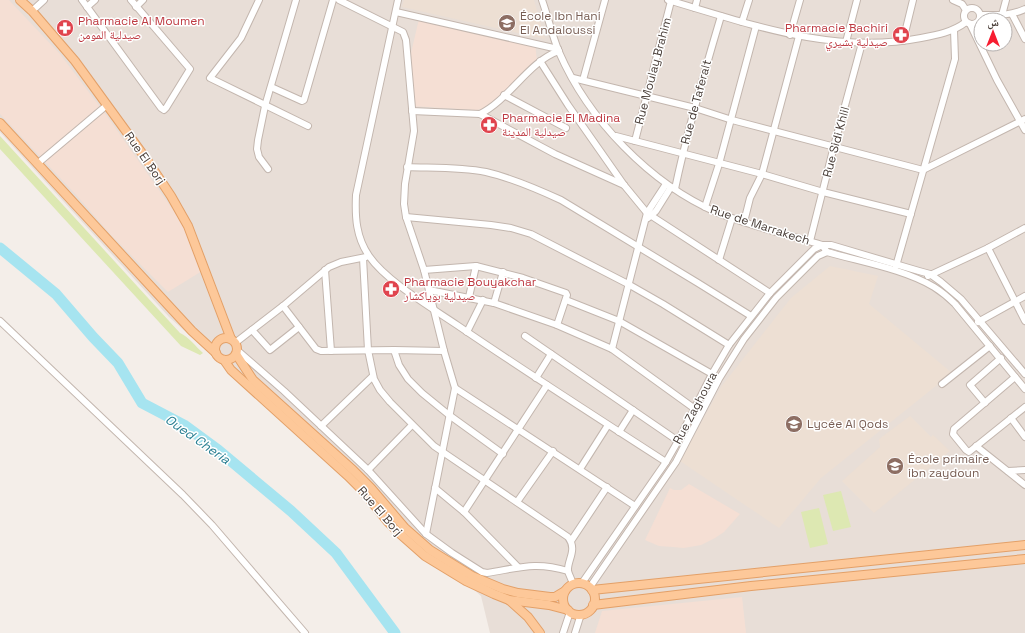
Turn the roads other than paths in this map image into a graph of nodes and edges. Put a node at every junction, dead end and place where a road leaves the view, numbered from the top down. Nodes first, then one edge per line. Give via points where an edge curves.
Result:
1 (20, 0) edge
2 (44, 0) edge
3 (82, 0) edge
4 (94, 0) edge
5 (130, 0) edge
6 (144, 0) edge
7 (260, 0) edge
8 (296, 0) edge
9 (333, 0) edge
10 (339, 0) edge
11 (391, 0) edge
12 (542, 0) edge
13 (605, 0) edge
14 (670, 0) edge
15 (697, 0) edge
16 (748, 0) edge
17 (800, 0) edge
18 (857, 0) edge
19 (913, 0) edge
20 (953, 0) edge
21 (1006, 0) edge
22 (397, 2) edge
23 (963, 2) edge
24 (87, 7) junction
25 (136, 7) junction
26 (695, 8) junction
27 (1025, 9) edge
28 (966, 10) junction
29 (32, 11) junction
30 (396, 12) junction
31 (978, 12) edge
32 (1003, 12) edge
33 (1013, 14) edge
34 (721, 16) junction
35 (1013, 16) edge
36 (742, 22) junction
37 (973, 22) edge
38 (968, 23) junction
39 (756, 26) junction
40 (392, 27) junction
41 (954, 30) junction
42 (790, 35) junction
43 (799, 36) junction
44 (1025, 39) edge
45 (903, 41) junction
46 (846, 42) junction
47 (862, 43) junction
48 (558, 50) junction
49 (540, 61) junction
50 (573, 78) junction
51 (583, 80) junction
52 (271, 87) junction
53 (504, 95) junction
54 (646, 96) junction
55 (107, 105) junction
56 (266, 106) junction
57 (695, 108) junction
58 (412, 111) junction
59 (480, 114) junction
60 (732, 120) junction
61 (1023, 120) edge
62 (0, 123) edge
63 (308, 126) dead end
64 (566, 128) dead end
65 (774, 130) junction
66 (1025, 130) edge
67 (615, 136) junction
68 (634, 141) junction
69 (834, 146) junction
70 (682, 154) junction
71 (38, 164) junction
72 (719, 164) junction
73 (407, 168) junction
74 (268, 169) dead end
75 (923, 170) junction
76 (762, 174) junction
77 (624, 185) junction
78 (671, 187) junction
79 (823, 192) junction
80 (705, 207) junction
81 (911, 214) junction
82 (648, 216) junction
83 (406, 217) junction
84 (732, 218) junction
85 (744, 222) junction
86 (1025, 228) edge
87 (810, 242) junction
88 (822, 245) junction
89 (638, 247) junction
90 (988, 248) junction
91 (827, 252) junction
92 (370, 257) junction
93 (363, 258) junction
94 (719, 260) junction
95 (897, 263) junction
96 (476, 266) junction
97 (325, 270) junction
98 (424, 270) junction
99 (894, 271) junction
100 (503, 272) junction
101 (930, 274) junction
102 (921, 281) junction
103 (628, 284) junction
104 (428, 290) junction
105 (770, 293) junction
106 (1025, 296) edge
107 (469, 297) junction
108 (483, 300) junction
109 (566, 300) junction
110 (1015, 302) junction
111 (494, 303) junction
112 (283, 306) junction
113 (434, 310) junction
114 (751, 316) junction
115 (0, 321) edge
116 (619, 321) junction
117 (980, 321) junction
118 (1025, 321) edge
119 (557, 325) junction
120 (973, 325) junction
121 (299, 327) junction
122 (252, 330) junction
123 (467, 332) junction
124 (525, 336) dead end
125 (730, 345) junction
126 (235, 346) junction
127 (990, 346) junction
128 (368, 350) junction
129 (394, 350) junction
130 (612, 350) junction
131 (331, 351) junction
132 (444, 351) junction
133 (216, 353) junction
134 (551, 354) junction
135 (1001, 358) junction
136 (224, 360) junction
137 (712, 374) junction
138 (1025, 374) edge
139 (373, 376) junction
140 (1016, 377) junction
141 (536, 378) junction
142 (942, 384) dead end
143 (547, 385) junction
144 (455, 388) junction
145 (1025, 389) edge
146 (985, 403) junction
147 (1025, 407) edge
148 (695, 409) junction
149 (633, 410) junction
150 (450, 415) junction
151 (1011, 418) junction
152 (412, 425) junction
153 (608, 425) junction
154 (321, 426) junction
155 (519, 429) junction
156 (619, 432) junction
157 (1025, 437) edge
158 (678, 441) junction
159 (976, 446) junction
160 (553, 451) junction
161 (442, 452) junction
162 (502, 454) junction
163 (666, 462) junction
164 (580, 469) junction
165 (368, 470) junction
166 (1025, 470) edge
167 (1008, 472) junction
168 (484, 480) junction
169 (1025, 485) edge
170 (607, 486) junction
171 (435, 488) junction
172 (517, 502) junction
173 (635, 506) junction
174 (464, 512) junction
175 (426, 534) junction
176 (571, 540) junction
177 (1025, 545) edge
178 (1025, 558) edge
179 (518, 567) junction
180 (568, 572) junction
181 (750, 574) junction
182 (582, 583) junction
183 (573, 584) junction
184 (751, 586) junction
185 (591, 588) junction
186 (564, 591) junction
187 (509, 600) junction
188 (593, 605) junction
189 (569, 611) junction
190 (581, 614) junction
191 (305, 633) edge
192 (540, 633) edge
193 (562, 633) edge
194 (575, 633) edge

1 - 29 main road, Rue El Borj
2 - 29 street
3 - 24 street
4 - 24 street
5 - 25 street
6 - 25 street
7 - 56 street via 241,38 210,78
8 - 52 street
9 - 52 street via 305,99 302,101
10 - 40 street
11 - 22 street
12 - 48 street, Rue de Marrakech
13 - 51 street
14 - 26 street
14 - 54 street, Rue Moulay Brahim
15 - 26 street
16 - 36 street
17 - 42 street
18 - 46 street
19 - 45 street
20 - 23 street
21 - 32 street
22 - 30 street
23 - 28 street
24 - 25 street via 164,110 190,69
26 - 34 street
27 - 33 street
28 - 31 street via 975,8
28 - 38 street via 963,16
29 - 55 main road, Rue El Borj via 75,61
30 - 40 street
30 - 48 street
34 - 36 street
34 - 57 street, Rue de Taferalt
35 - 44 street
36 - 39 street
37 - 38 street
38 - 41 street
38 - 61 street via 997,80
39 - 42 street
39 - 60 street
40 - 58 street via 405,35
40 - 92 street via 356,195 356,226
41 - 45 street
41 - 75 street via 955,59
42 - 43 street
43 - 46 street
43 - 65 street
45 - 47 street
46 - 47 street
47 - 69 street, Rue Sidi Khlil
48 - 49 street
48 - 50 street, Rue de Marrakech
49 - 53 street
49 - 77 street
50 - 51 street
50 - 67 street, Rue de Marrakech via 596,114
51 - 54 street
52 - 56 street
53 - 59 street
53 - 64 street
54 - 57 street
54 - 68 street, Rue Moulay Brahim
55 - 71 street
55 - 126 main road, Rue El Borj via 157,174 188,226
56 - 63 street
56 - 74 street via 257,149 259,157
57 - 60 street
57 - 70 street, Rue de Taferalt
58 - 59 street
58 - 73 street via 414,137
59 - 77 street via 555,154
60 - 65 street
60 - 72 street
61 - 66 street
61 - 75 street
62 - 71 main road
65 - 69 street
65 - 76 street
67 - 68 street
67 - 78 street, Rue de Marrakech via 639,161
68 - 70 street
69 - 75 street
69 - 79 street, Rue Sidi Khlil
70 - 72 street
70 - 78 street, Rue de Taferalt
71 - 133 main road via 192,331
72 - 76 street
72 - 80 street
73 - 83 street via 404,194
73 - 89 street via 460,170 498,175 561,200
75 - 81 street
76 - 79 street
76 - 85 street via 750,198
77 - 82 street
78 - 80 street, Rue de Marrakech
78 - 82 street
79 - 81 street
79 - 87 street, Rue Sidi Khlil
80 - 84 street, Rue de Marrakech
81 - 95 street
82 - 89 street
82 - 94 street
83 - 98 street
83 - 103 street via 491,224 531,234
84 - 85 street, Rue de Marrakech
84 - 94 street
85 - 87 street, Rue de Marrakech
86 - 90 street
87 - 88 street, Rue de Marrakech
88 - 91 street, Rue de Marrakech
88 - 95 street, Rue de Marrakech via 832,245
88 - 105 street, Rue Zaghoura via 814,249
89 - 103 street
89 - 114 street
90 - 101 street
90 - 110 street
91 - 99 street
91 - 185 street, Rue Zaghoura via 818,256 776,298 744,339 719,379 676,462
92 - 93 street
92 - 113 street via 396,282
93 - 97 street via 335,263
93 - 128 street
94 - 105 street
95 - 99 street
95 - 101 street, Rue de Marrakech
96 - 98 street
96 - 100 street
96 - 107 street
97 - 112 street
97 - 131 street
98 - 104 street
99 - 102 street
100 - 109 street via 566,293
100 - 111 street
101 - 102 street
101 - 117 street, Rue de Marrakech via 952,290
102 - 120 street via 945,295
103 - 116 street
103 - 125 street
104 - 107 street
104 - 113 street
105 - 114 street, Rue Zaghoura
106 - 110 street
107 - 108 street
108 - 111 street
108 - 123 street
109 - 116 street
109 - 119 street
110 - 117 street
110 - 118 street
111 - 119 street
112 - 121 street
112 - 122 street
113 - 123 street
113 - 132 street
114 - 125 street, Rue Zaghoura
115 - 191 street via 183,495
116 - 130 street
116 - 137 street
117 - 120 street
117 - 138 street, Rue de Marrakech
119 - 130 street
120 - 127 street
121 - 122 street via 270,350
121 - 131 street via 316,349
122 - 126 street
123 - 141 street
124 - 134 street
125 - 137 street, Rue Zaghoura
126 - 133 main road via 223,338 216,346
126 - 136 main road via 231,359
126 - 154 street
126 - 186 main road, Rue El Borj via 253,380 353,470 405,528 430,550 472,576 503,589 550,597
127 - 135 street
127 - 142 street
128 - 129 street
128 - 131 street
128 - 139 street
129 - 132 street
129 - 150 street via 408,379
130 - 148 street
132 - 144 street
133 - 136 main road
134 - 141 street
134 - 149 street
135 - 140 street
135 - 146 street via 970,385
136 - 187 main road, Rue El Borj via 231,370 363,491 388,522 416,549 466,581
137 - 148 street, Rue Zaghoura
139 - 152 street via 380,390
139 - 154 street
140 - 145 street
140 - 146 street
141 - 143 street
143 - 153 street
143 - 155 street
144 - 150 street
144 - 155 street
146 - 159 street via 953,432 967,452
147 - 151 street
148 - 158 street, Rue Zaghoura
149 - 156 street
149 - 158 street
150 - 161 street
150 - 162 street
151 - 157 street
151 - 159 street
152 - 161 street
152 - 165 street
153 - 156 street
153 - 164 street
154 - 165 street
155 - 160 street
155 - 162 street
156 - 163 street
158 - 163 street, Rue Zaghoura
159 - 167 street
160 - 164 street
160 - 172 street
161 - 168 street
161 - 171 street
162 - 168 street
163 - 173 street, Rue Zaghoura
164 - 170 street
165 - 175 street
166 - 167 street
167 - 169 street
168 - 172 street
168 - 174 street
170 - 173 street
170 - 176 street
171 - 174 street
171 - 175 street
172 - 176 street
173 - 182 street, Rue Zaghoura
174 - 179 street
175 - 179 street via 482,572
176 - 180 street via 572,556
177 - 181 main road
178 - 184 main road
179 - 180 street via 544,565
180 - 183 street
181 - 184 main road
181 - 185 main road
182 - 183 main road
182 - 185 main road
183 - 186 main road
184 - 188 main road
185 - 188 main road via 595,597
186 - 189 main road via 563,601
187 - 189 main road, Rue El Borj via 549,605
187 - 192 main road via 528,617
188 - 190 main road via 589,611
189 - 190 main road
189 - 193 street
190 - 194 street

